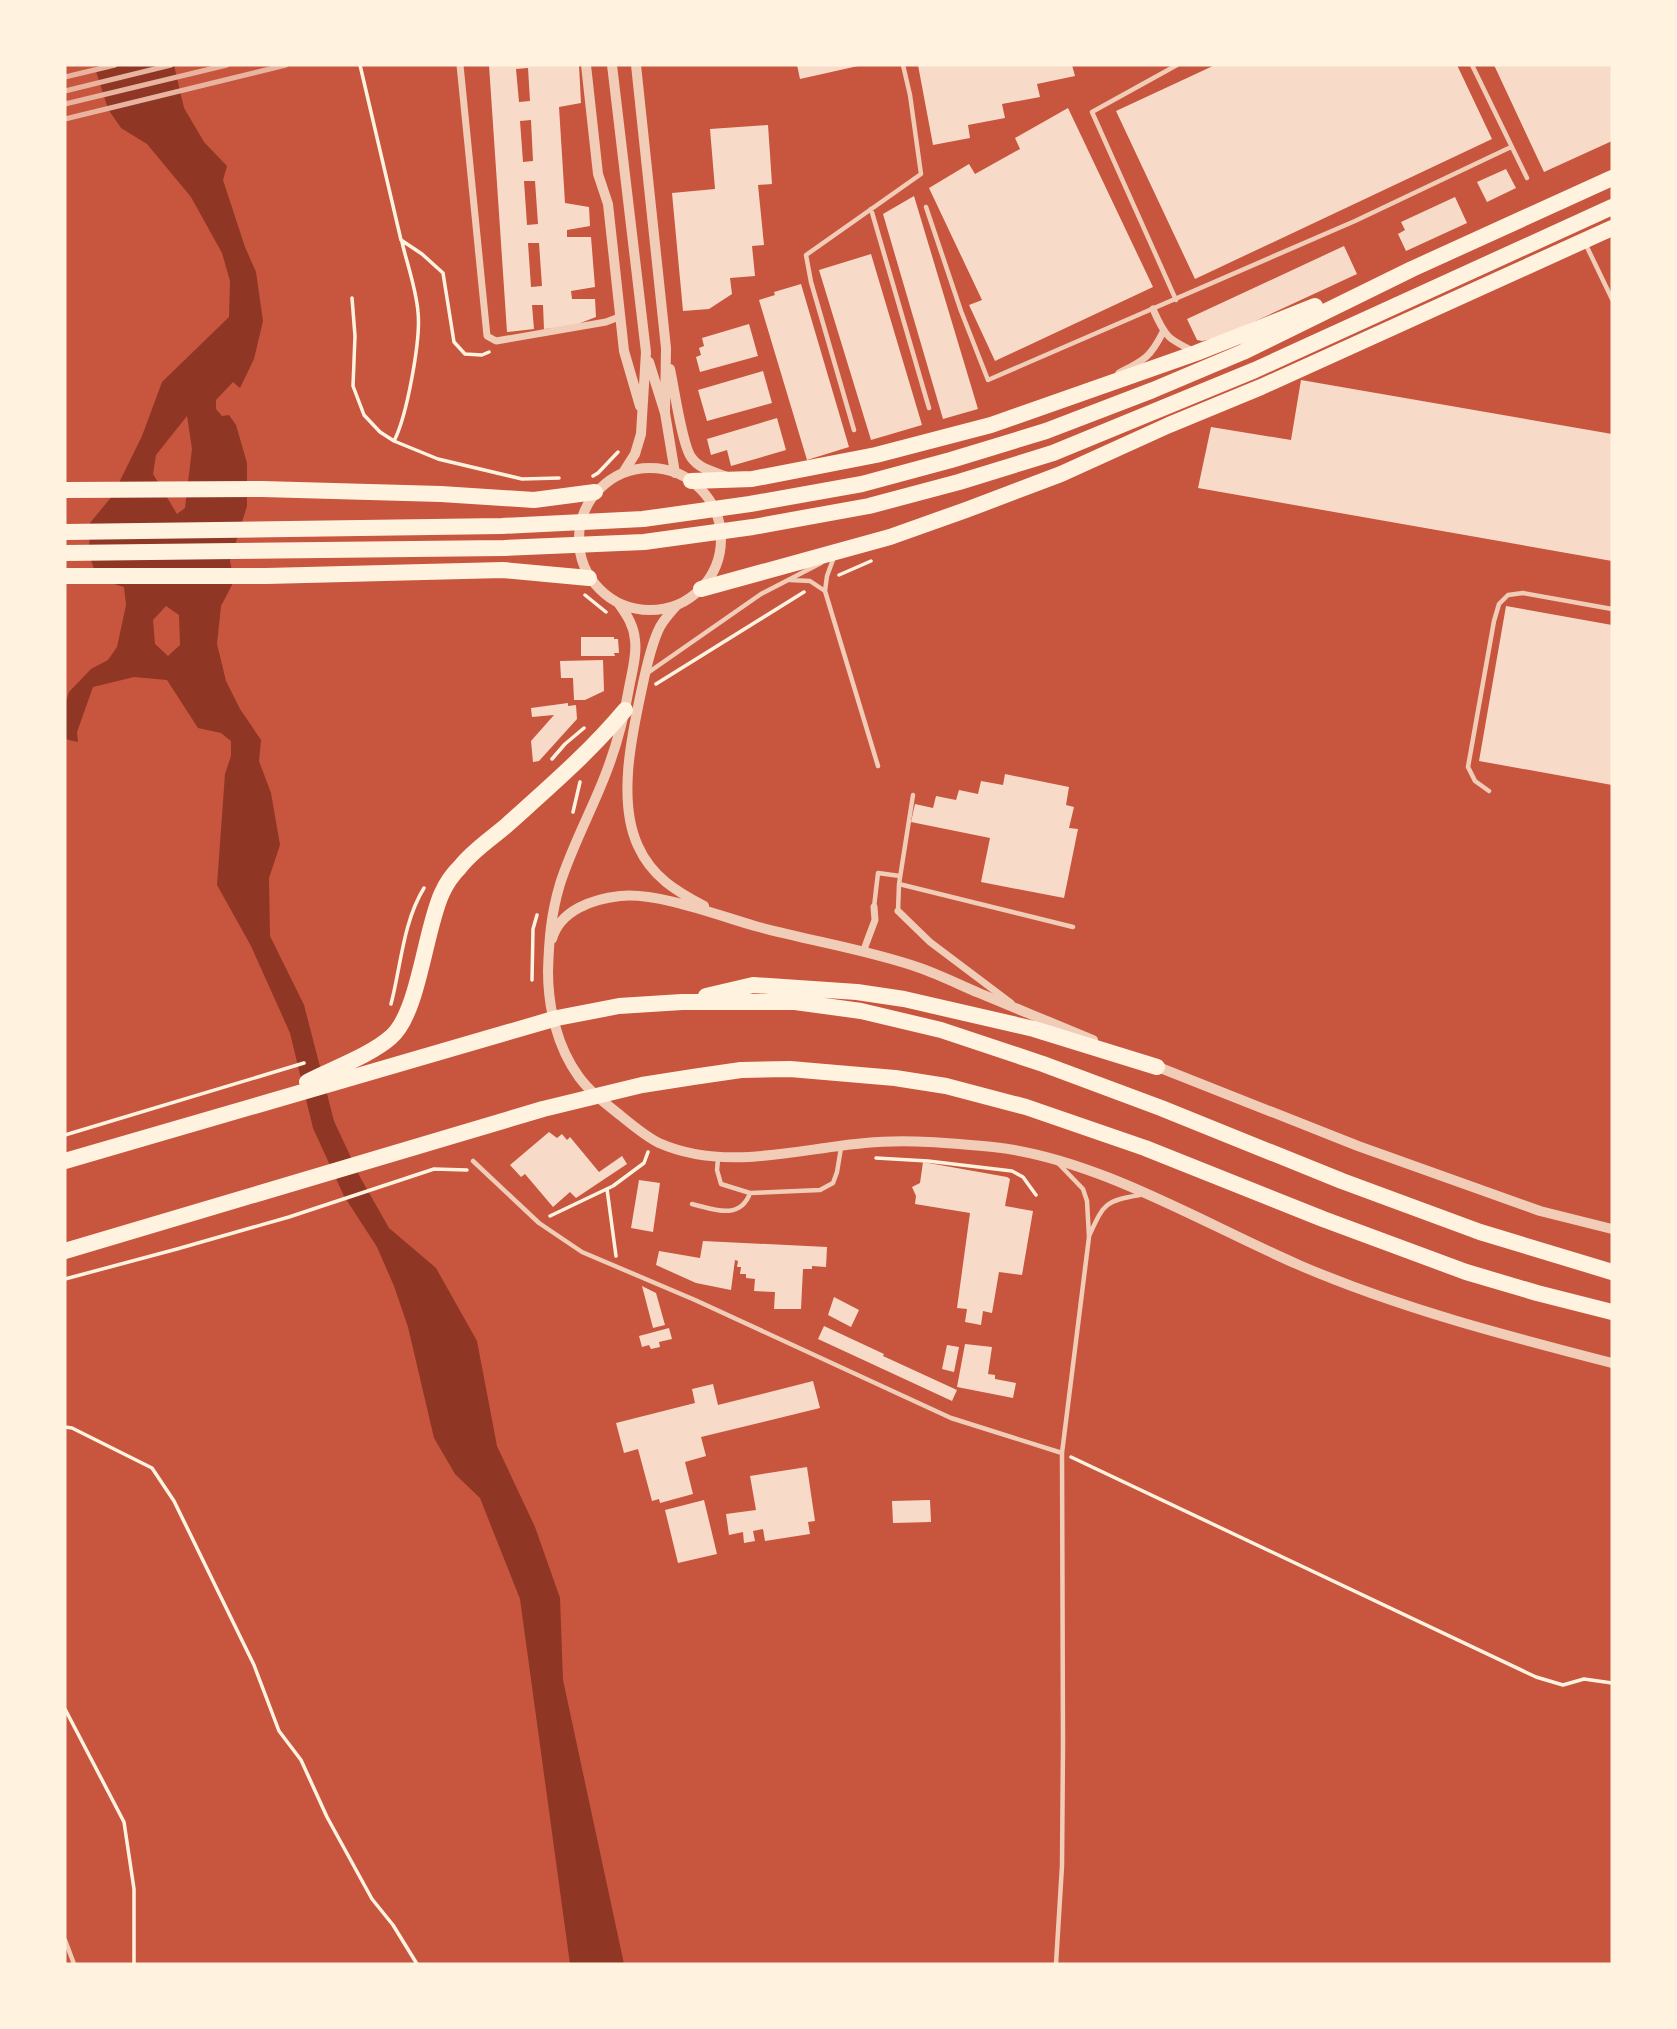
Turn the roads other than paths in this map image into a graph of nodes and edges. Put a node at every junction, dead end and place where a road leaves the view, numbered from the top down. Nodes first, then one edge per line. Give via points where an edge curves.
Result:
1 (460, 65) edge
2 (586, 65) edge
3 (612, 65) edge
4 (636, 65) edge
5 (903, 65) edge
6 (1177, 65) edge
7 (1472, 65) edge
8 (1511, 147) junction
9 (1527, 178) dead end
10 (1612, 178) edge
11 (926, 206) dead end
12 (1612, 207) edge
13 (871, 209) junction
14 (1612, 228) edge
15 (1584, 241) junction
16 (1412, 269) junction
17 (1612, 299) edge
18 (1175, 300) junction
19 (1153, 309) junction
20 (619, 317) junction
21 (1163, 332) junction
22 (666, 348) junction
23 (646, 352) junction
24 (1196, 353) junction
25 (1086, 390) junction
26 (929, 408) dead end
27 (665, 413) junction
28 (643, 416) junction
29 (854, 430) dead end
30 (675, 472) junction
31 (623, 473) junction
32 (752, 478) junction
33 (691, 481) junction
34 (596, 485) junction
35 (65, 490) edge
36 (65, 532) edge
37 (852, 548) junction
38 (65, 553) edge
39 (834, 557) junction
40 (65, 576) edge
41 (589, 578) junction
42 (789, 580) junction
43 (701, 589) junction
44 (825, 591) junction
45 (619, 604) junction
46 (677, 605) junction
47 (1612, 609) edge
48 (645, 675) junction
49 (625, 710) junction
50 (878, 766) dead end
51 (1489, 791) dead end
52 (913, 795) dead end
53 (900, 876) junction
54 (899, 884) junction
55 (874, 907) joint
56 (898, 911) joint
57 (722, 916) junction
58 (1073, 927) dead end
59 (548, 952) junction
60 (863, 952) junction
61 (681, 1002) junction
62 (1019, 1010) junction
63 (1157, 1067) junction
64 (267, 1101) junction
65 (841, 1146) junction
66 (718, 1158) junction
67 (1055, 1160) junction
68 (65, 1161) edge
69 (474, 1161) dead end
70 (750, 1193) junction
71 (1144, 1194) junction
72 (692, 1204) dead end
73 (1610, 1228) edge
74 (1089, 1237) junction
75 (65, 1251) edge
76 (1612, 1272) edge
77 (1612, 1312) edge
78 (1612, 1363) edge
79 (1062, 1453) junction
80 (65, 1940) edge
81 (74, 1964) edge
82 (1056, 1964) edge

1 - 20 street via 487,336 496,341
2 - 20 street via 598,174 608,204
3 - 23 street
4 - 22 street
5 - 13 lane via 921,174
6 - 18 lane via 1092,112
7 - 8 lane
8 - 9 lane
8 - 18 lane
10 - 16 highway
11 - 19 lane via 988,380
12 - 38 highway via 1255,370 1053,453 869,506 644,542
13 - 26 lane
13 - 29 lane via 806,255
14 - 15 highway
15 - 17 lane
15 - 37 highway via 1061,474
16 - 24 highway
16 - 36 highway via 1243,352 1153,390 1046,431 862,484 643,519 502,526
18 - 19 lane
19 - 21 street
20 - 28 street
21 - 24 street
21 - 25 street via 1146,359
22 - 27 street
22 - 32 street via 690,456 710,472
23 - 27 street
23 - 28 street
24 - 25 highway
25 - 32 highway via 991,425 889,452
27 - 30 street
28 - 31 street via 635,454
30 - 31 street via 649,468
30 - 33 street
31 - 34 street
32 - 33 highway
33 - 43 street via 706,495 721,531 714,572
34 - 35 highway via 534,500 262,489
34 - 41 street via 578,537
37 - 39 lane
37 - 43 highway
39 - 42 lane
39 - 44 lane
40 - 41 highway via 503,570
41 - 45 street
42 - 44 lane via 810,581
42 - 48 lane via 761,594
43 - 46 street
44 - 50 lane
45 - 46 street via 654,609
45 - 49 street via 636,644
46 - 48 street via 658,631
47 - 51 lane via 1523,593 1508,595 1499,604 1468,767 1475,782
48 - 57 street via 629,765 633,833 662,881
49 - 59 street via 605,776 561,880
49 - 64 highway via 568,770 461,864 442,892 415,991 401,1027 391,1038
52 - 53 lane
53 - 54 lane
53 - 55 lane via 878,873
54 - 56 lane
54 - 58 lane
55 - 60 street via 875,920
56 - 62 street via 930,942
57 - 59 street via 642,896 596,900 565,918 553,934
57 - 60 street
59 - 66 street via 550,1004 562,1044 579,1077 656,1141 692,1155
60 - 62 street via 921,968
61 - 63 highway via 753,985 857,992 1034,1029
61 - 64 highway via 620,1006 556,1018
61 - 76 highway via 795,1002 861,1011 941,1030 1161,1108 1480,1233
62 - 63 street
63 - 73 street via 1371,1151 1540,1211
64 - 68 highway
65 - 66 street
65 - 67 street via 934,1143 999,1148
65 - 70 lane via 832,1183 820,1190
66 - 70 lane via 721,1184
67 - 71 street
67 - 74 lane via 1083,1189
69 - 79 lane via 532,1216 582,1252 951,1418
70 - 72 lane via 734,1211
71 - 74 lane via 1110,1201
71 - 78 street via 1301,1266 1384,1297
74 - 79 lane
75 - 77 highway via 544,1109 642,1085 741,1070 790,1069 946,1086 1026,1107 1466,1272
79 - 82 lane via 1062,1866
80 - 81 lane

